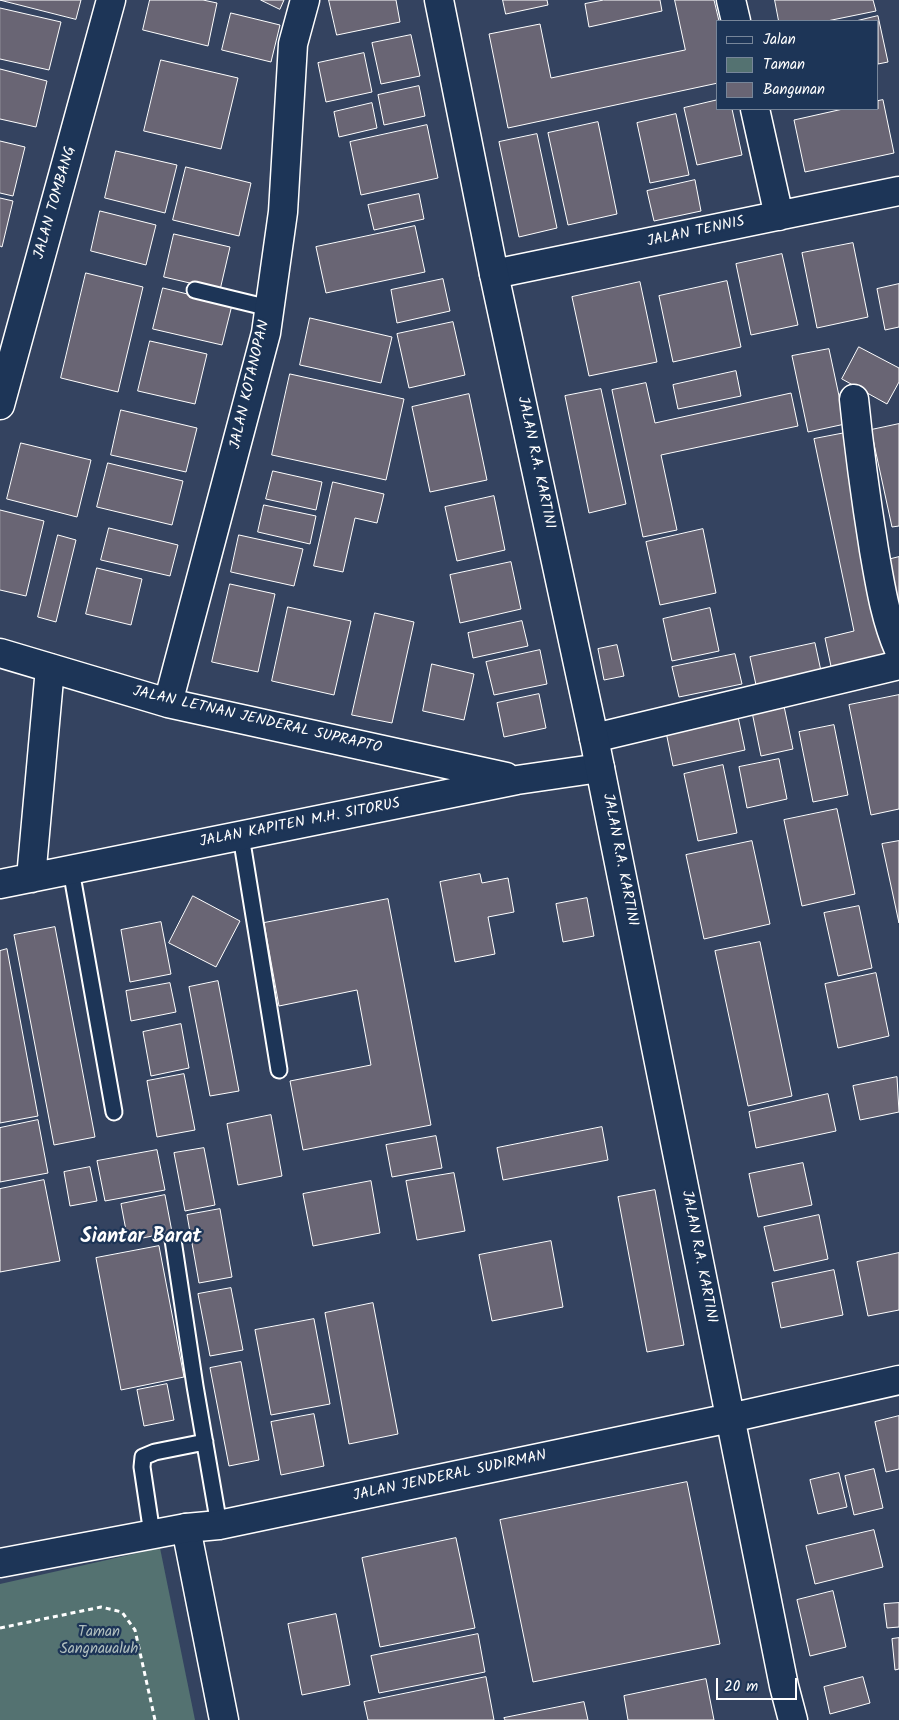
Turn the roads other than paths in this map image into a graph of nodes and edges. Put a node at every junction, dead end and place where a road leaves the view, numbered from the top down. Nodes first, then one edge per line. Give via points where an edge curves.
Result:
1 (111, 0) edge
2 (305, 0) edge
3 (439, 0) edge
4 (731, 0) edge
5 (736, 20) edge
6 (755, 110) edge
7 (899, 191) edge
8 (779, 216) junction
9 (494, 274) junction
10 (196, 290) dead end
11 (269, 308) junction
12 (854, 399) dead end
13 (0, 405) edge
14 (899, 650) edge
15 (0, 653) edge
16 (899, 665) edge
17 (50, 668) junction
18 (168, 703) junction
19 (594, 738) junction
20 (600, 768) junction
21 (517, 780) junction
22 (241, 836) junction
23 (71, 870) junction
24 (31, 878) junction
25 (0, 884) edge
26 (278, 1070) dead end
27 (114, 1112) dead end
28 (173, 1240) dead end
29 (899, 1380) edge
30 (730, 1418) junction
31 (205, 1442) junction
32 (219, 1525) junction
33 (186, 1528) junction
34 (152, 1534) junction
35 (0, 1563) edge
36 (224, 1720) edge
37 (793, 1720) edge

1 - 13 street, JALAN TOMBANG
2 - 11 street, JALAN KOTANOPAN via 293,44 283,212
3 - 9 street, JALAN R.A. KARTINI
4 - 5 street
6 - 8 street
7 - 8 street, JALAN TENNIS
8 - 9 street, JALAN TENNIS
9 - 19 street, JALAN R.A. KARTINI
10 - 11 lane
11 - 18 street, JALAN KOTANOPAN via 266,333
12 - 14 street via 863,481 881,585 890,630
15 - 17 street, JALAN LETNAN JENDERAL SUPRAPTO
16 - 19 street
17 - 18 street, JALAN LETNAN JENDERAL SUPRAPTO
17 - 24 street
18 - 21 street, JALAN LETNAN JENDERAL SUPRAPTO
19 - 20 street, JALAN R.A. KARTINI
20 - 21 street, JALAN KAPITEN M.H. SITORUS
20 - 30 street, JALAN R.A. KARTINI
21 - 22 street, JALAN KAPITEN M.H. SITORUS
22 - 23 street, JALAN KAPITEN M.H. SITORUS
22 - 26 lane
23 - 24 street, JALAN KAPITEN M.H. SITORUS
23 - 27 lane
24 - 25 street, JALAN KAPITEN M.H. SITORUS
28 - 31 lane
29 - 30 street, JALAN JENDERAL SUDIRMAN
30 - 32 street, JALAN JENDERAL SUDIRMAN
30 - 37 street, JALAN R.A. KARTINI
31 - 32 lane
31 - 34 lane via 144,1457 142,1467
32 - 33 street, JALAN JENDERAL SUDIRMAN
33 - 34 street, JALAN JENDERAL SUDIRMAN
33 - 36 street
34 - 35 street, JALAN JENDERAL SUDIRMAN

